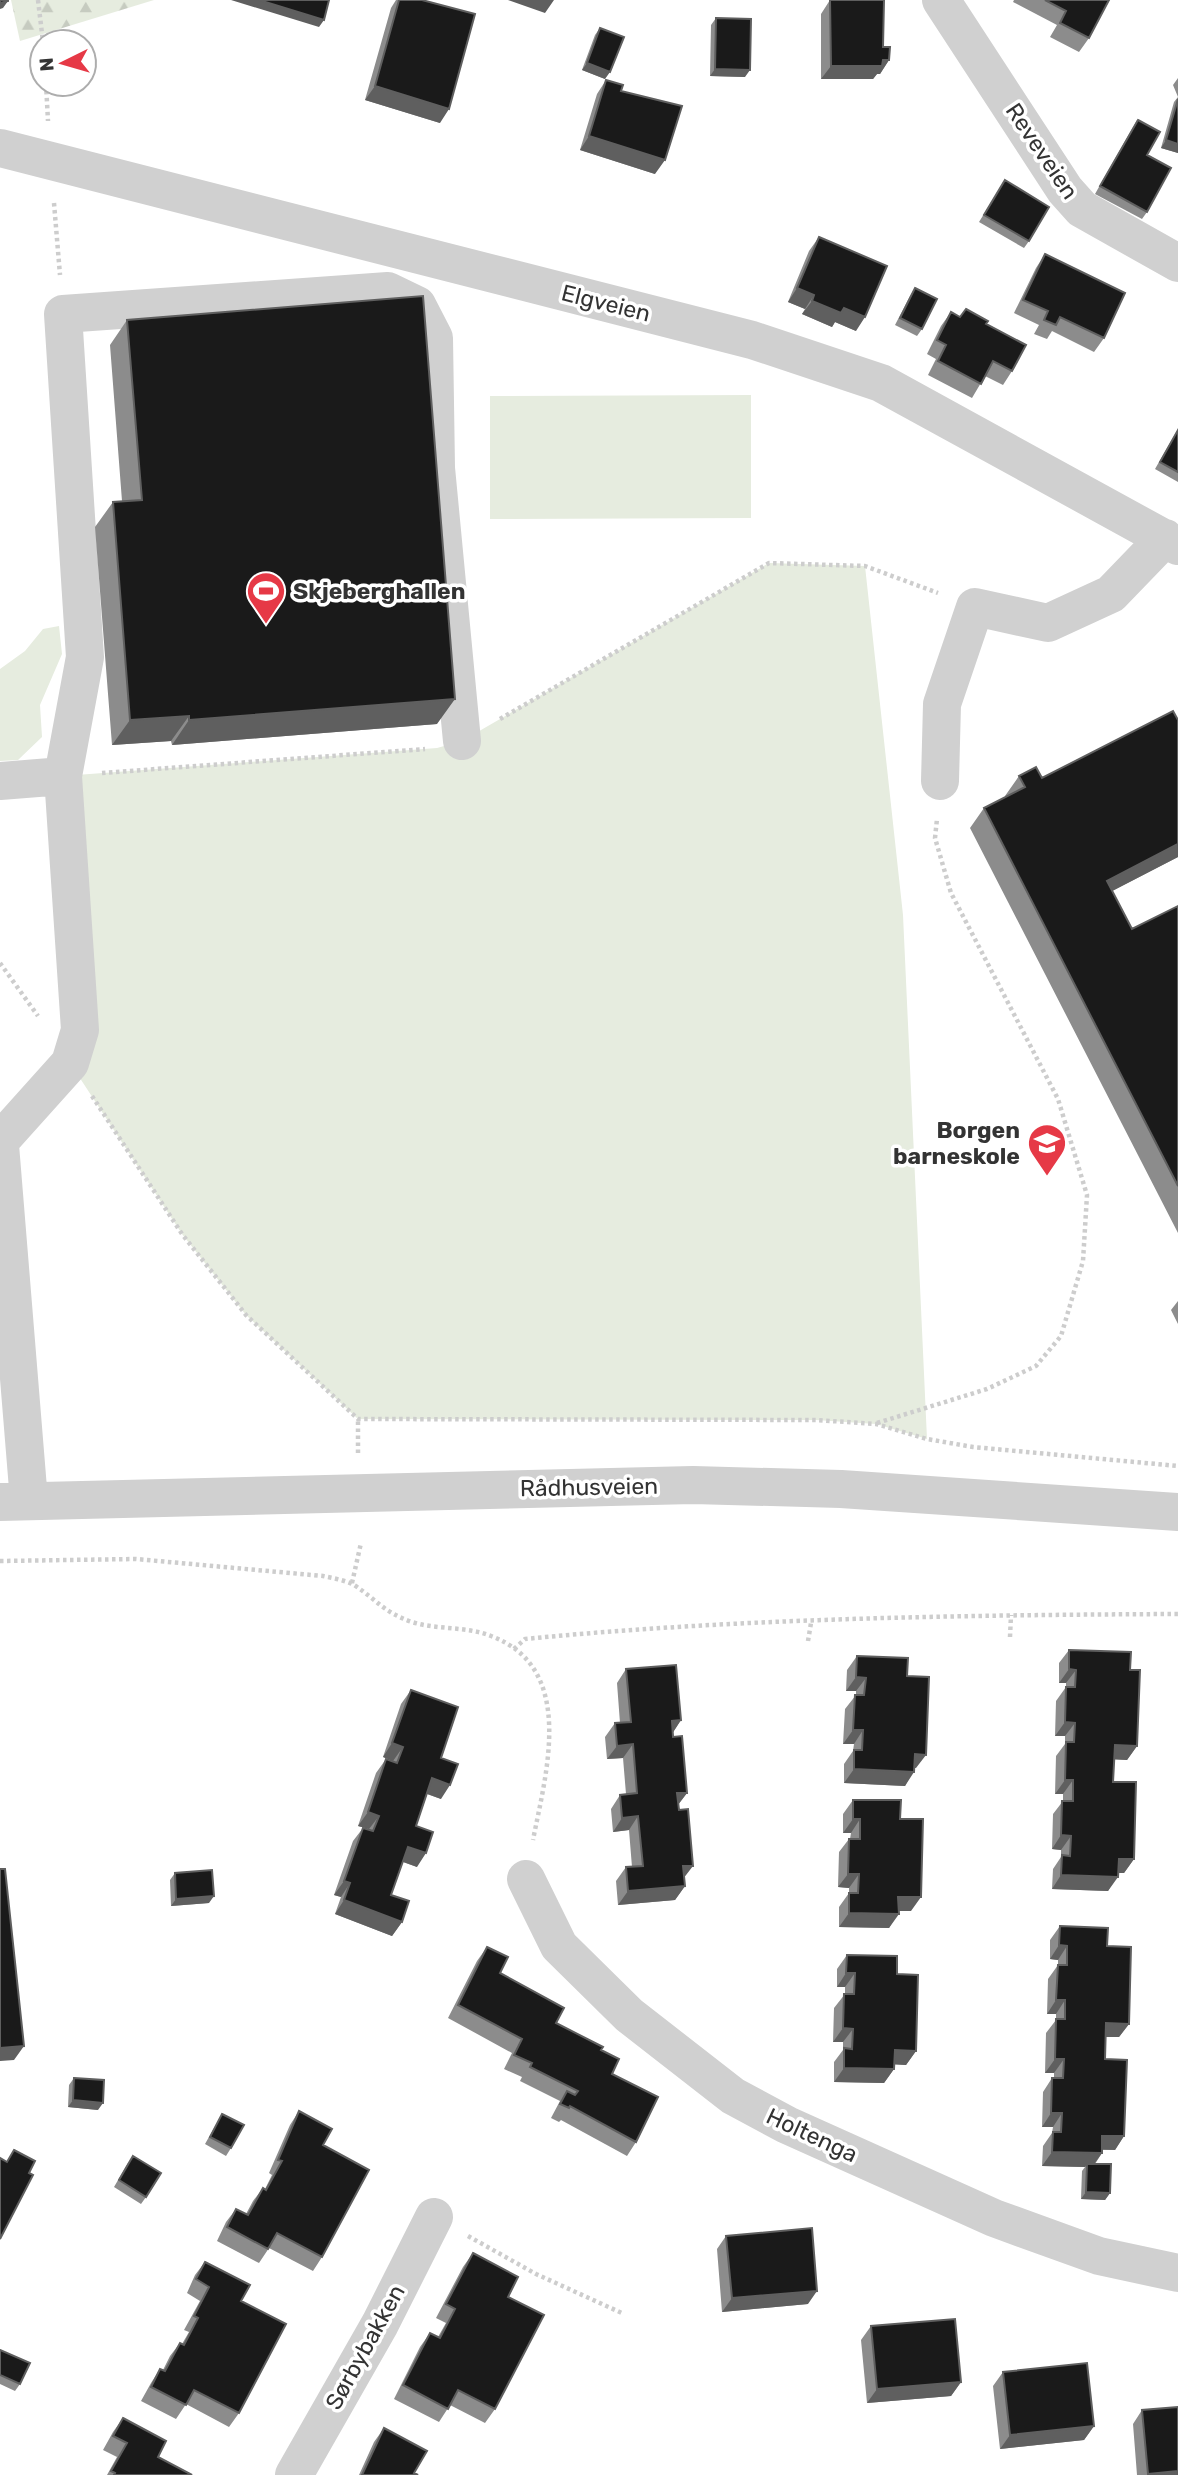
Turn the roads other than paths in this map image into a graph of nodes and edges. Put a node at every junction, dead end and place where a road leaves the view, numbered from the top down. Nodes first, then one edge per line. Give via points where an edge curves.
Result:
1 (942, 0) edge
2 (0, 148) edge
3 (1178, 263) edge
4 (1172, 542) edge
5 (462, 741) road end
6 (63, 776) junction
7 (0, 781) edge
8 (940, 781) road end
9 (0, 1143) edge
10 (15, 1501) edge
11 (1178, 1512) edge
12 (526, 1879) road end
13 (434, 2217) road end
14 (1178, 2273) edge
15 (294, 2475) edge

1 - 3 street, Reveveien via 1065,190 1082,209
2 - 4 street, Elgveien via 816,359 881,383
4 - 8 street via 1111,594 1048,623 975,607 942,704
5 - 6 street via 436,468 434,338 417,305 388,292 63,314 85,657
6 - 7 street
6 - 9 street via 80,1030 70,1063
9 - 10 street
10 - 11 street, Rådhusveien via 693,1485 841,1489
12 - 14 street, Holtenga via 559,1946 629,2015 733,2096 786,2125 994,2218 1100,2256
13 - 15 street, Sørbybakken via 380,2324

